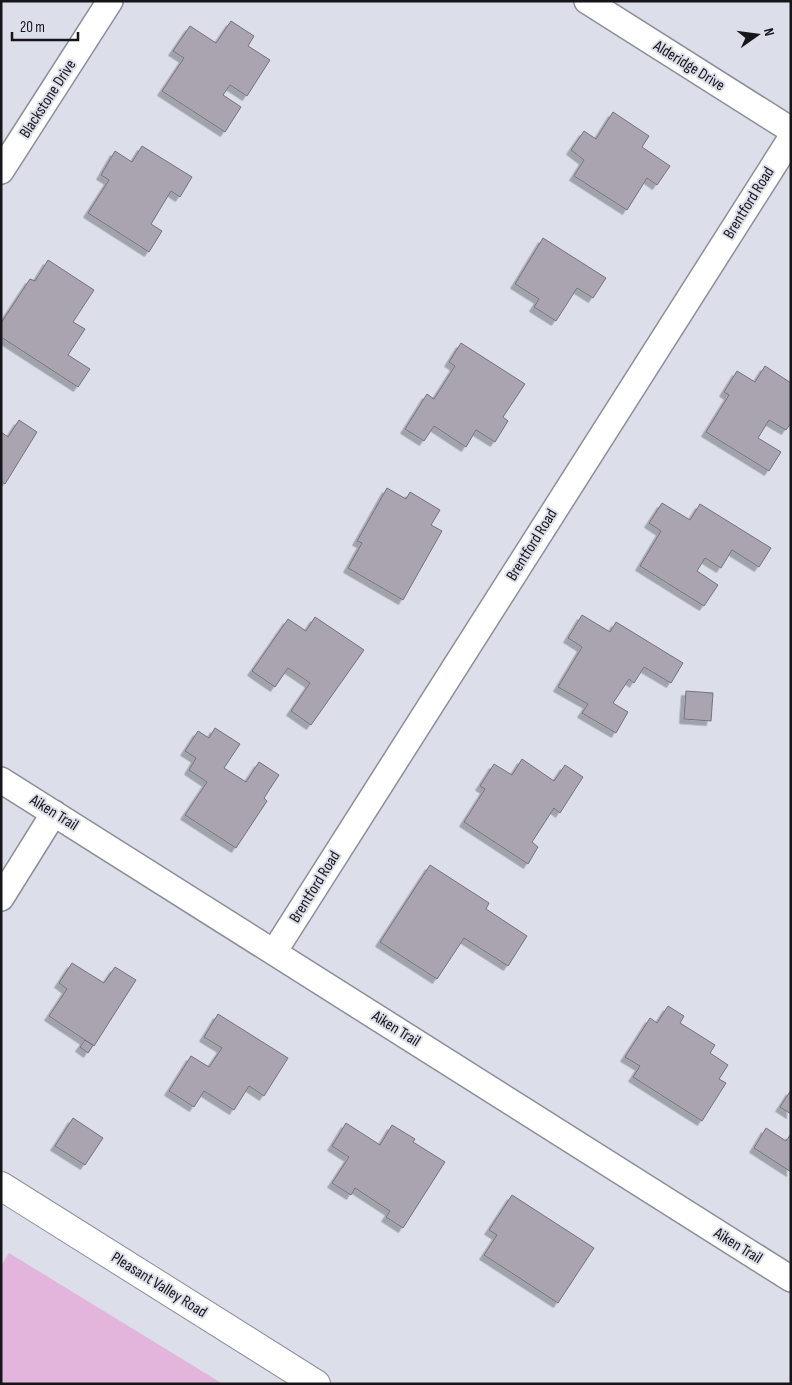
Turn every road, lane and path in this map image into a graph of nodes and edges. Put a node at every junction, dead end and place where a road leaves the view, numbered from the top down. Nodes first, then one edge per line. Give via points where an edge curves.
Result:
1 (110, 1) edge
2 (587, 1) edge
3 (791, 130) edge
4 (791, 138) edge
5 (1, 171) edge
6 (1, 780) edge
7 (54, 813) junction
8 (1, 898) edge
9 (274, 952) junction
10 (1, 1186) edge
11 (791, 1279) edge
12 (316, 1384) edge

1 - 5 street, Blackstone Drive
2 - 3 street, Alderidge Drive
4 - 9 street, Brentford Road
6 - 7 street, Aiken Trail
7 - 8 street
7 - 9 street, Aiken Trail
9 - 11 street, Aiken Trail
10 - 12 street, Pleasant Valley Road

